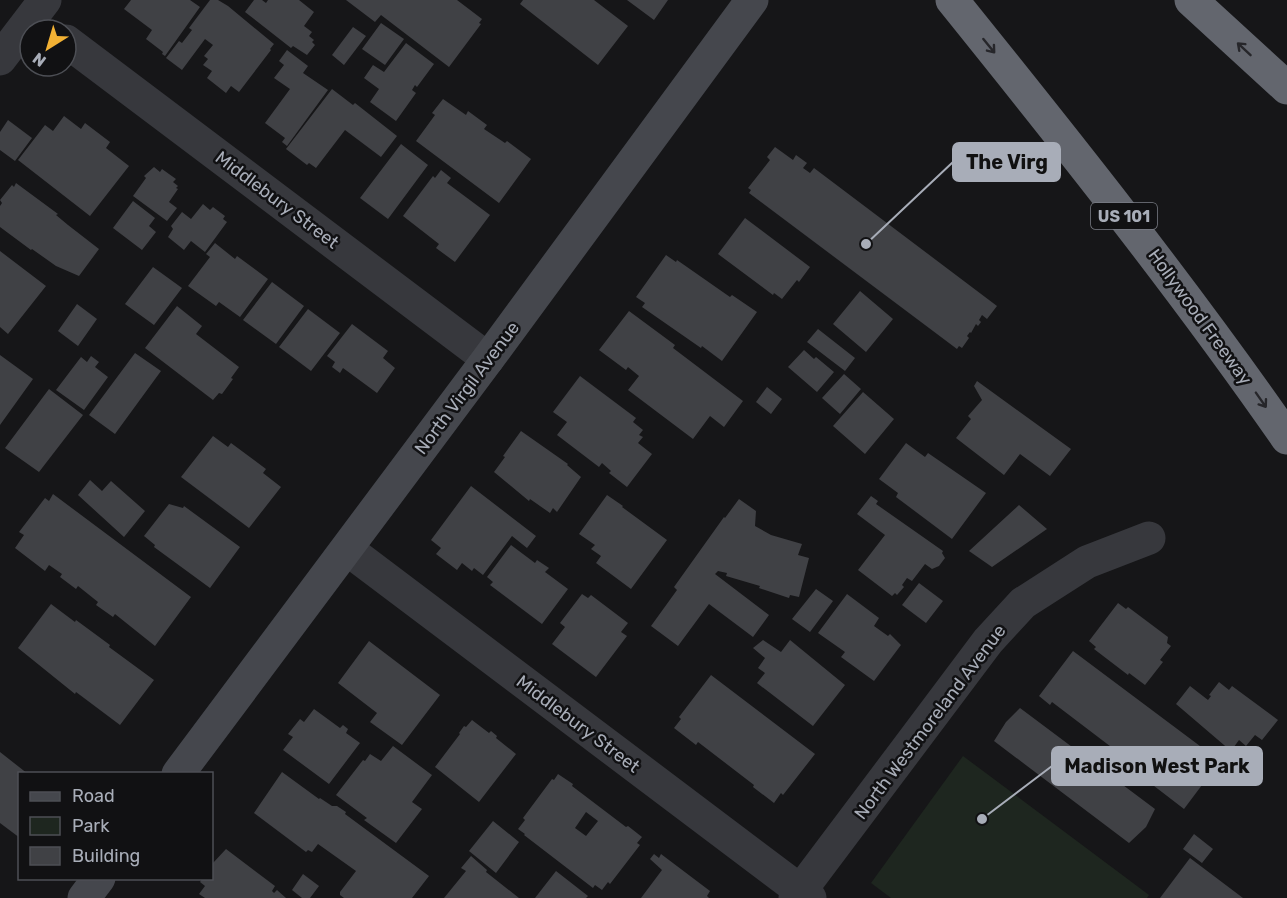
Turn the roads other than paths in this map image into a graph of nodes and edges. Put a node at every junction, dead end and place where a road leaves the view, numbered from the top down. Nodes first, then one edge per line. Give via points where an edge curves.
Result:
1 (752, 0) edge
2 (952, 0) edge
3 (1191, 0) edge
4 (35, 11) edge
5 (78, 50) edge
6 (0, 59) edge
7 (1287, 88) edge
8 (488, 359) junction
9 (1287, 438) edge
10 (1149, 538) dead end
11 (347, 549) junction
12 (180, 772) edge
13 (98, 880) edge
14 (802, 896) edge
15 (84, 898) edge

1 - 8 main road, North Virgil Avenue
2 -> 9 highway, Hollywood Freeway / US 101 via 1138,233
7 -> 3 highway
4 - 6 street
5 - 8 street, Middlebury Street
8 - 11 main road, North Virgil Avenue
10 - 14 street, North Westmoreland Avenue via 1087,562 1023,603 988,641
11 - 12 main road, North Virgil Avenue
11 - 14 street, Middlebury Street
13 - 15 main road

